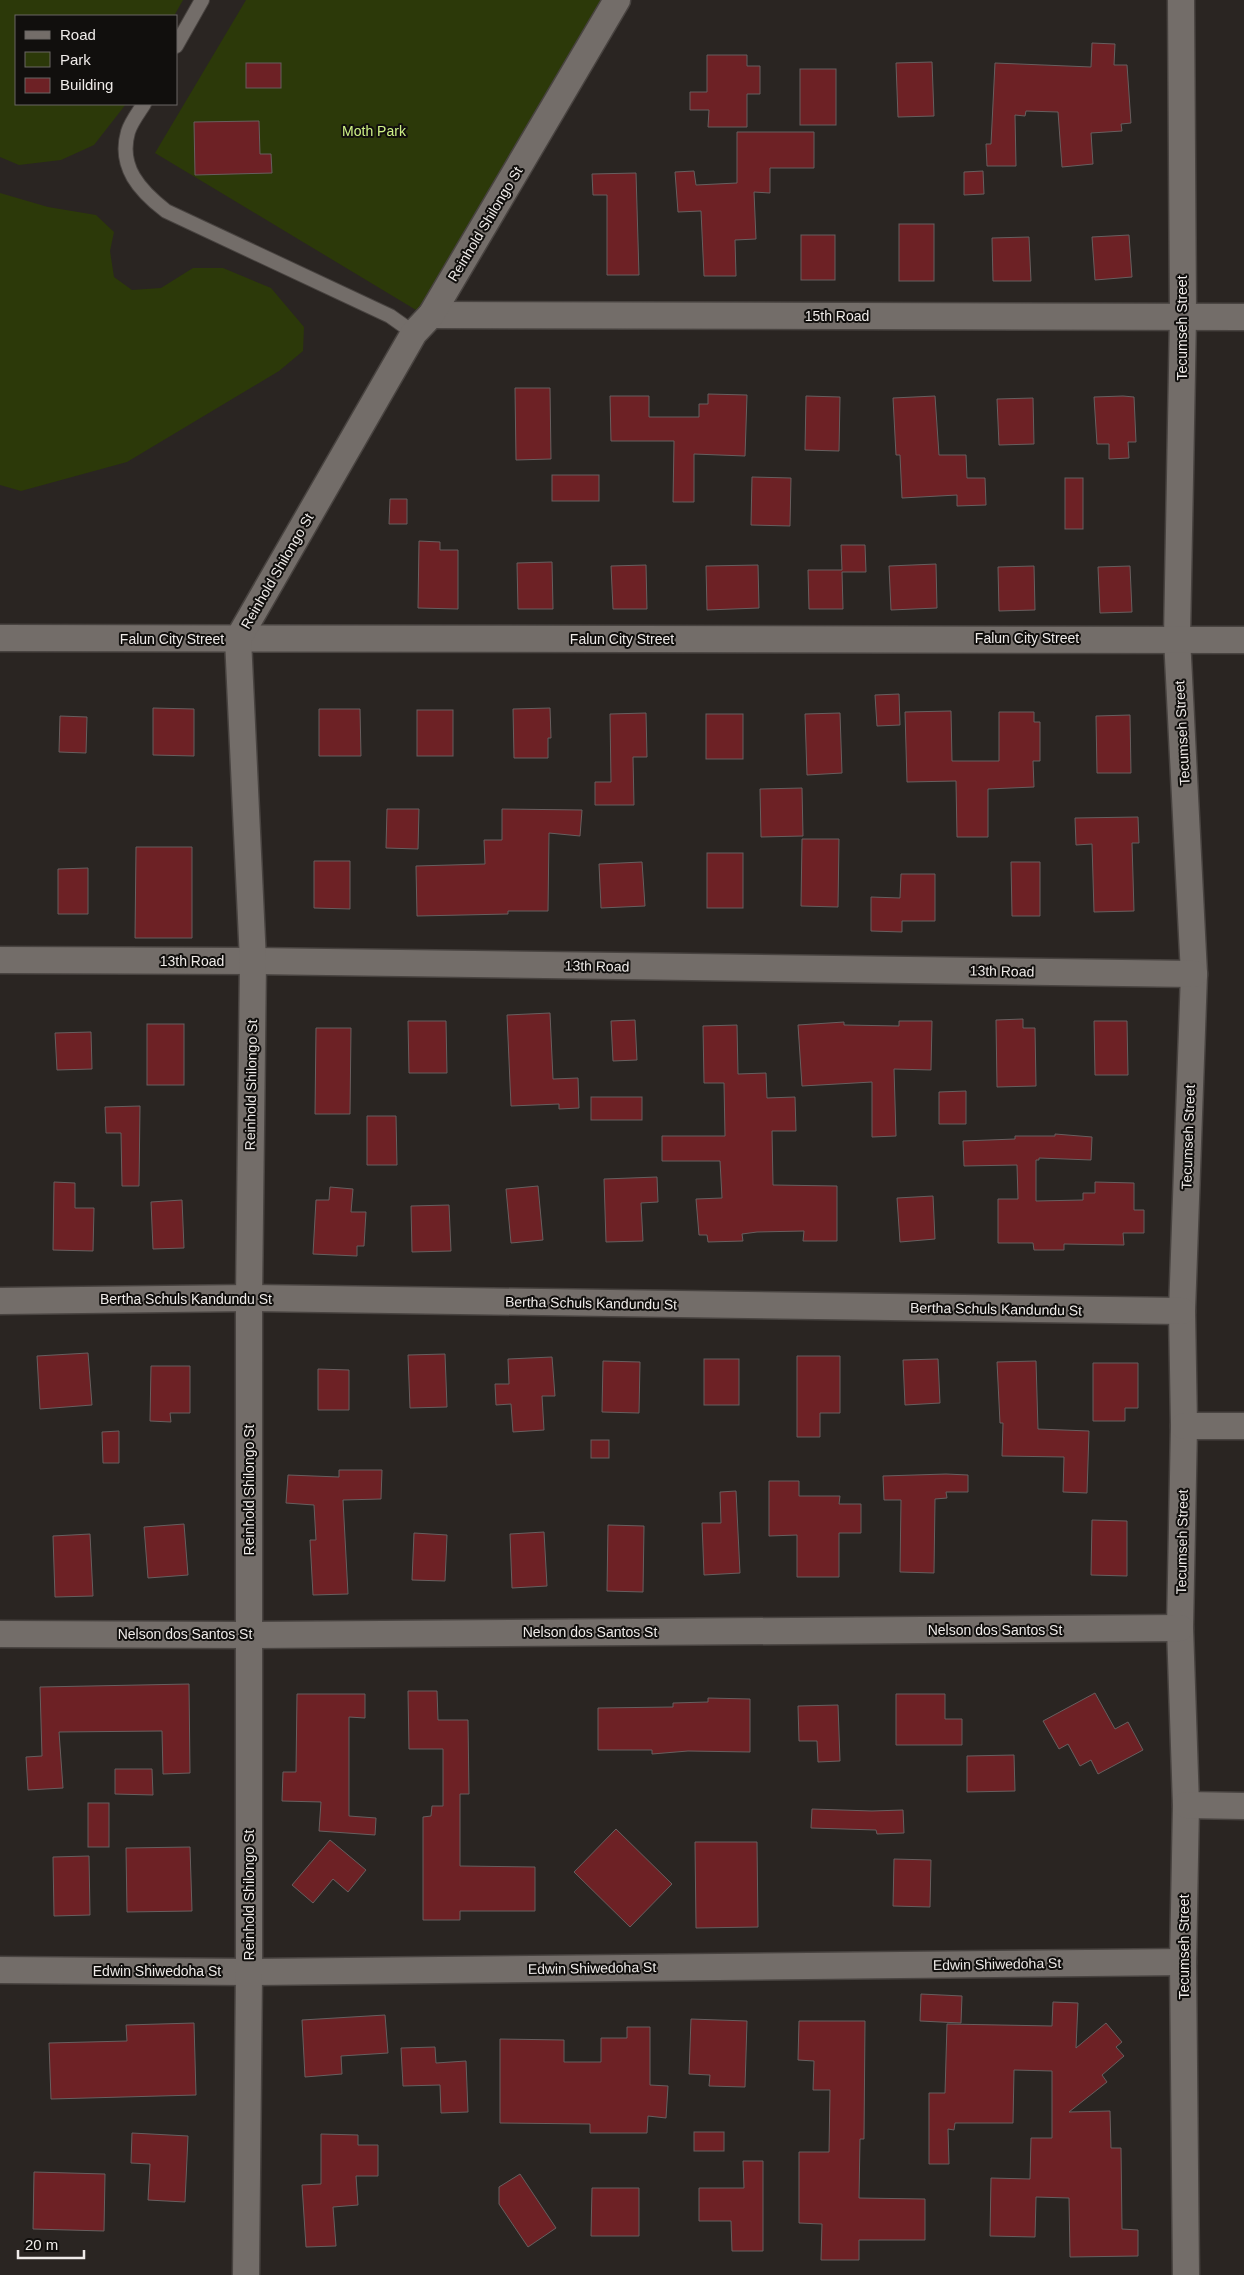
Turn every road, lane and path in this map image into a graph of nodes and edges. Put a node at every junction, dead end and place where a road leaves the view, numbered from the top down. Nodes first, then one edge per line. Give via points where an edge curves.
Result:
1 (202, 0) edge
2 (617, 0) edge
3 (1181, 0) edge
4 (178, 42) edge
5 (143, 105) edge
6 (1183, 316) junction
7 (1244, 317) edge
8 (422, 324) junction
9 (0, 638) edge
10 (1177, 638) junction
11 (238, 639) junction
12 (1244, 640) edge
13 (0, 960) edge
14 (253, 961) junction
15 (1194, 974) junction
16 (249, 1298) junction
17 (0, 1300) edge
18 (1182, 1311) junction
19 (1184, 1426) junction
20 (1244, 1426) edge
21 (1180, 1628) junction
22 (0, 1634) edge
23 (248, 1635) junction
24 (1186, 1805) junction
25 (1244, 1806) edge
26 (1183, 1962) junction
27 (0, 1970) edge
28 (249, 1972) junction
29 (246, 2275) edge
30 (1186, 2275) edge

1 - 4 lane
2 - 8 street, Reinhold Shilongo St
3 - 6 street, Tecumseh Street
5 - 8 lane via 128,131 126,158 129,171 145,195 166,211 390,316
6 - 7 street, 15th Road
6 - 8 street, 15th Road
6 - 10 street, Tecumseh Street
8 - 11 street, Reinhold Shilongo St
9 - 11 street, Falun City Street
10 - 11 street, Falun City Street
10 - 12 street, Falun City Street
10 - 15 street, Tecumseh Street
11 - 14 street, Reinhold Shilongo St
13 - 14 street, 13th Road
14 - 15 street, 13th Road
14 - 16 street, Reinhold Shilongo St
15 - 18 street, Tecumseh Street
16 - 17 street, Bertha Schuls Kandundu St
16 - 18 street, Bertha Schuls Kandundu St
16 - 23 street, Reinhold Shilongo St
18 - 19 street, Tecumseh Street
19 - 20 street
19 - 21 street, Tecumseh Street
21 - 23 street, Nelson dos Santos St
21 - 24 street, Tecumseh Street
22 - 23 street, Nelson dos Santos St
23 - 28 street, Reinhold Shilongo St
24 - 25 street
24 - 26 street, Tecumseh Street
26 - 28 street, Edwin Shiwedoha St
26 - 30 street, Tecumseh Street
27 - 28 street, Edwin Shiwedoha St
28 - 29 street, Reinhold Shilongo St

